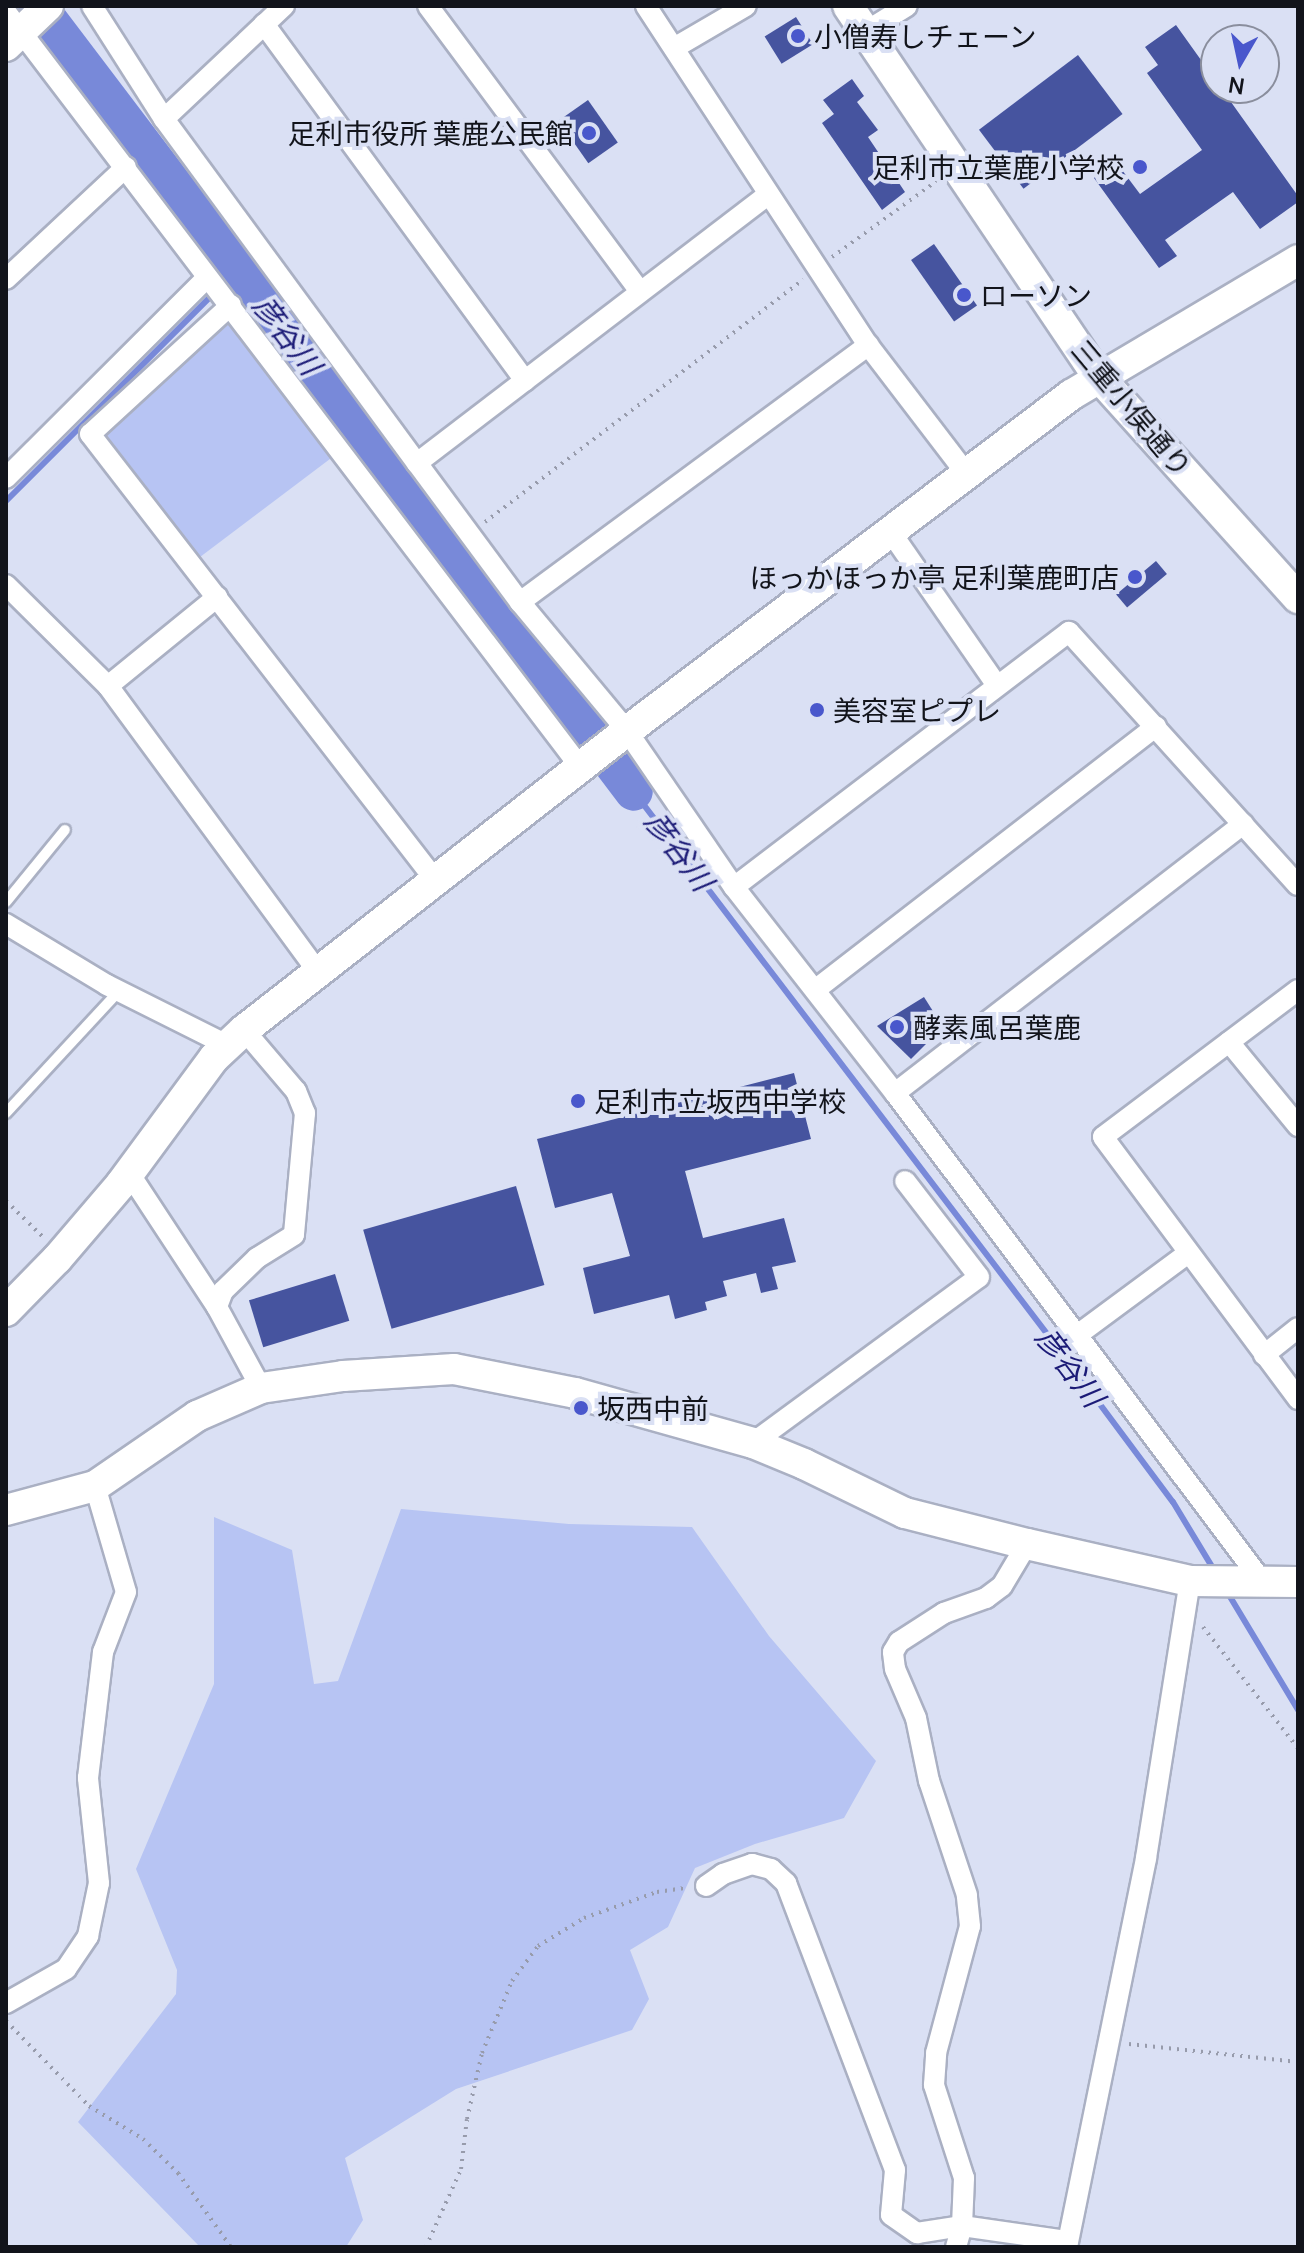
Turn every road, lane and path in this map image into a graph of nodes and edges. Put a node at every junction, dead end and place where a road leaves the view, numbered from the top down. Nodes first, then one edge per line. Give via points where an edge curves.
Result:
1 (92, 6) edge
2 (284, 6) edge
3 (428, 6) edge
4 (646, 6) edge
5 (746, 6) edge
6 (848, 6) edge
7 (907, 6) edge
8 (23, 24) edge
9 (264, 24) junction
10 (865, 32) junction
11 (674, 48) junction
12 (164, 119) junction
13 (126, 167) junction
14 (943, 176) dead end
15 (768, 195) junction
16 (1298, 261) edge
17 (817, 268) junction
18 (6, 279) edge
19 (206, 279) junction
20 (640, 291) junction
21 (231, 305) junction
22 (868, 345) junction
23 (1098, 376) junction
24 (525, 381) junction
25 (417, 463) junction
26 (966, 473) junction
27 (6, 478) edge
28 (890, 531) junction
29 (470, 534) junction
30 (6, 585) edge
31 (217, 597) junction
32 (1298, 597) edge
33 (520, 602) junction
34 (996, 684) junction
35 (108, 686) junction
36 (1156, 726) junction
37 (622, 735) junction
38 (587, 763) junction
39 (1243, 824) junction
40 (65, 830) dead end
41 (436, 881) junction
42 (1298, 885) edge
43 (734, 887) junction
44 (6, 902) edge
45 (6, 924) edge
46 (318, 972) junction
47 (815, 990) junction
48 (1298, 990) edge
49 (119, 991) junction
50 (235, 1038) junction
51 (1229, 1042) junction
52 (895, 1093) junction
53 (6, 1113) edge
54 (1298, 1126) edge
55 (129, 1173) junction
56 (905, 1181) dead end
57 (6, 1201) edge
58 (1187, 1254) junction
59 (57, 1259) junction
60 (217, 1307) junction
61 (6, 1311) edge
62 (1298, 1328) edge
63 (1076, 1336) junction
64 (1264, 1355) junction
65 (261, 1388) junction
66 (1298, 1399) edge
67 (753, 1443) junction
68 (95, 1486) junction
69 (6, 1510) edge
70 (1027, 1544) junction
71 (1297, 1579) edge
72 (1251, 1580) junction
73 (1193, 1589) junction
74 (1298, 1748) edge
75 (706, 1886) joint
76 (6, 2003) edge
77 (6, 2021) edge
78 (1110, 2042) junction
79 (1298, 2062) edge
80 (962, 2226) junction
81 (1067, 2244) edge
82 (231, 2247) edge
83 (426, 2247) edge
84 (956, 2247) edge

1 - 12 street
2 - 9 street
3 - 20 street
4 - 11 street
5 - 11 street
6 - 10 street, 三重小俣通り
7 - 10 street
8 - 13 street
9 - 12 street
9 - 24 street
10 - 23 street, 三重小俣通り
11 - 15 street
12 - 25 street
13 - 18 street
13 - 19 street
14 - 17 path
15 - 17 street
15 - 20 street
16 - 23 street
17 - 22 street
17 - 29 path
19 - 21 street
19 - 27 street
20 - 24 street
21 - 31 street via 90,434
21 - 38 street
22 - 26 street
22 - 33 street
23 - 26 street
23 - 32 street, 三重小俣通り
24 - 25 street
25 - 29 street
26 - 28 street
28 - 34 street
28 - 37 street
29 - 33 street
30 - 35 street
31 - 35 street
31 - 41 street
33 - 37 street
34 - 36 street via 1069,632
34 - 43 street
35 - 46 street
36 - 39 street
36 - 47 street
37 - 38 street
37 - 43 street
38 - 41 street
39 - 42 street
39 - 52 street
40 - 44 lane
41 - 46 street
43 - 47 street
45 - 49 street
46 - 50 street
47 - 52 street
48 - 51 street
49 - 50 street
49 - 53 lane
50 - 55 street
50 - 60 street via 296,1091 305,1113 294,1235 257,1258 223,1291
51 - 54 street
51 - 58 street via 1103,1137
52 - 63 street
55 - 59 street
55 - 60 street
56 - 67 street via 979,1277
57 - 59 path via 49,1243
58 - 63 street
58 - 64 street
59 - 61 street
60 - 65 street
62 - 64 street
63 - 72 street
64 - 66 street
65 - 67 street via 454,1369 575,1393
65 - 68 street via 197,1416
67 - 70 street via 905,1513
68 - 69 street
68 - 76 street via 126,1592 103,1652 88,1778 99,1883 88,1936 66,1969
70 - 73 street
70 - 80 street via 1002,1586 986,1598 944,1613 899,1642 893,1652 967,1895 970,1926 936,2053 934,2085 964,2178
71 - 72 street
72 - 73 street
73 - 74 path
73 - 78 street
75 - 80 street via 752,1864 771,1869 786,1883 895,2170 891,2215 917,2233
75 - 83 path via 657,1892 584,1918 538,1946 512,1981 482,2053 461,2169
77 - 82 path via 89,2106 143,2139 178,2173
78 - 79 path
78 - 81 street
80 - 81 street
80 - 84 street

